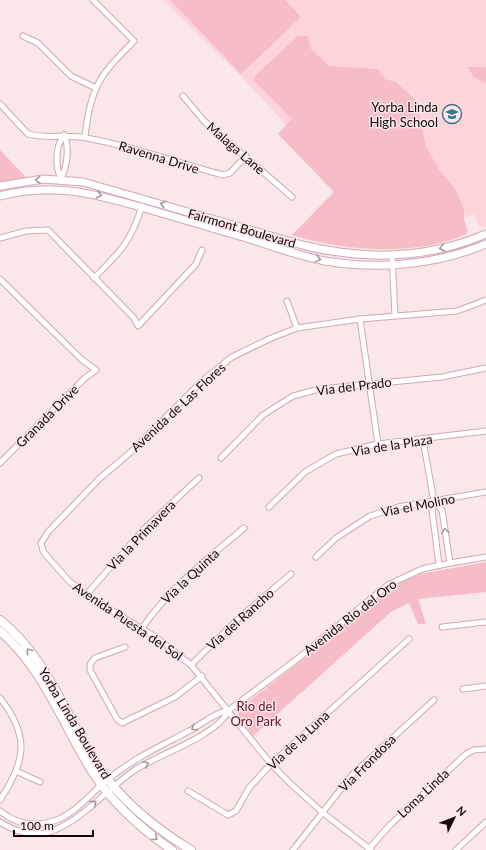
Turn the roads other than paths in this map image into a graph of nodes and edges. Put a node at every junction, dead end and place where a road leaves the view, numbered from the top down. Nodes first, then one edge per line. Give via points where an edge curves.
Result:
1 (93, 0) edge
2 (23, 36) dead end
3 (96, 88) junction
4 (183, 96) dead end
5 (0, 104) edge
6 (64, 135) junction
7 (85, 137) junction
8 (246, 156) junction
9 (62, 179) junction
10 (0, 186) edge
11 (61, 189) junction
12 (0, 196) edge
13 (292, 197) dead end
14 (144, 199) junction
15 (142, 208) junction
16 (486, 234) edge
17 (0, 238) edge
18 (476, 239) junction
19 (482, 246) edge
20 (202, 250) dead end
21 (392, 256) junction
22 (392, 265) junction
23 (94, 278) junction
24 (0, 279) edge
25 (486, 300) edge
26 (288, 301) dead end
27 (395, 315) junction
28 (360, 319) junction
29 (297, 328) junction
30 (486, 368) edge
31 (369, 383) junction
32 (486, 431) edge
33 (423, 440) junction
34 (378, 444) junction
35 (221, 458) dead end
36 (0, 463) edge
37 (199, 478) dead end
38 (486, 492) edge
39 (434, 502) junction
40 (269, 507) dead end
41 (244, 528) dead end
42 (41, 543) joint
43 (316, 557) dead end
44 (486, 557) edge
45 (450, 562) junction
46 (439, 565) junction
47 (291, 574) dead end
48 (86, 595) junction
49 (0, 620) edge
50 (486, 622) edge
51 (442, 627) dead end
52 (142, 628) junction
53 (4, 631) edge
54 (409, 639) dead end
55 (125, 647) dead end
56 (191, 665) junction
57 (202, 676) junction
58 (486, 686) edge
59 (463, 689) dead end
60 (0, 698) edge
61 (434, 700) dead end
62 (229, 710) junction
63 (486, 749) edge
64 (272, 764) junction
65 (16, 771) junction
66 (40, 782) dead end
67 (105, 782) junction
68 (111, 789) junction
69 (188, 791) dead end
70 (0, 800) edge
71 (0, 811) edge
72 (322, 812) junction
73 (0, 822) edge
74 (486, 822) edge
75 (172, 850) edge
76 (191, 850) edge
77 (293, 850) edge
78 (370, 850) edge
79 (456, 850) edge

1 - 3 street via 134,41
2 - 3 street via 38,43 71,76
3 - 7 street
4 - 8 street, Malaga Lane via 204,121
5 - 6 street, Ravenna Drive via 28,134
6 - 7 street, Ravenna Drive
6 - 9 street via 67,143
6 - 9 street via 58,142 57,170
7 - 8 street, Ravenna Drive via 114,143 223,176 230,173
8 - 13 street, Malaga Lane
9 -> 10 main road, Fairmont Boulevard via 24,181
9 - 11 main road
9 - 14 main road, Fairmont Boulevard via 98,185
11 - 12 main road, Fairmont Boulevard via 28,190
11 -> 15 main road, Fairmont Boulevard via 86,192
14 - 15 street
21 -> 14 main road, Fairmont Boulevard via 343,254 306,246
15 -> 22 main road, Fairmont Boulevard via 324,260
15 - 23 street via 134,230 121,251
16 - 18 main road, Fairmont Boulevard
17 - 23 street via 26,231 48,230
18 - 19 main road
18 -> 21 main road, Fairmont Boulevard via 454,246
19 - 22 main road, Fairmont Boulevard via 422,262
20 - 23 street via 196,264 138,326 134,318
21 - 22 street
22 - 27 street
24 - 36 street, Granada Drive via 81,359 96,370
25 - 27 street, Avenida de Las Flores via 457,311
26 - 29 street
27 - 28 street, Avenida de Las Flores
28 - 29 street, Avenida de Las Flores
28 - 31 street
29 - 42 street, Avenida de Las Flores via 232,357 202,381 132,451 99,479 48,532
30 - 31 street, Via del Prado via 442,377
31 - 34 street
31 - 35 street, Via del Prado via 320,388 292,396 263,415
32 - 33 street, Via de la Plaza
33 - 34 street, Via de la Plaza
33 - 39 street
34 - 40 street, Via de la Plaza via 336,454 322,461 305,472
37 - 48 street, Via la Primavera via 144,529
38 - 39 street, Via el Molino
39 - 43 street, Via el Molino via 398,507 370,516 336,538
45 -> 39 street via 442,510
39 - 46 street via 432,510
41 - 52 street, Via la Quinta via 181,582 155,609
42 - 48 street, Avenida Puesta del Sol via 46,556
44 - 45 street, Avenida Rio del Oro
45 - 46 street, Avenida Rio del Oro
46 - 62 street, Avenida Rio del Oro via 405,576 388,585
47 - 56 street, Via del Rancho via 239,618
48 - 52 street, Avenida Puesta del Sol
49 - 53 main road, Yorba Linda Boulevard
50 - 51 street
52 - 56 street, Avenida Puesta del Sol via 170,646
53 - 67 main road, Yorba Linda Boulevard via 27,647 47,675
54 - 64 street, Via de la Luna
55 - 57 street via 95,658 90,664 90,670 113,713 122,723 174,697
56 - 57 street, Avenida Puesta del Sol
57 - 62 street, Avenida Puesta del Sol
58 - 59 street
60 - 65 street via 13,716 22,739 21,758
61 - 72 street, Via Frondosa via 352,775
62 - 64 street, Avenida Puesta del Sol
62 -> 67 street, Avenida Rio del Oro via 220,712 140,756
68 -> 62 street, Avenida Rio del Oro via 135,770 195,739 224,719
63 - 78 street, Loma Linda via 466,754 390,825
64 - 69 street, Via de la Luna via 249,788 236,811 228,815
64 - 72 street, Avenida Puesta del Sol via 292,786
65 - 66 street
65 - 70 street
67 - 68 main road, Yorba Linda Boulevard
67 - 71 street, Avenida Rio del Oro via 70,812 55,820 32,824 20,822
73 -> 68 street, Avenida Rio del Oro via 17,831 47,833 62,828 74,820
68 -> 75 main road, Yorba Linda Boulevard via 137,824
68 - 76 main road, Yorba Linda Boulevard via 152,824
72 - 77 street, Via Frondosa
72 - 78 street, Avenida Puesta del Sol
74 - 79 street

